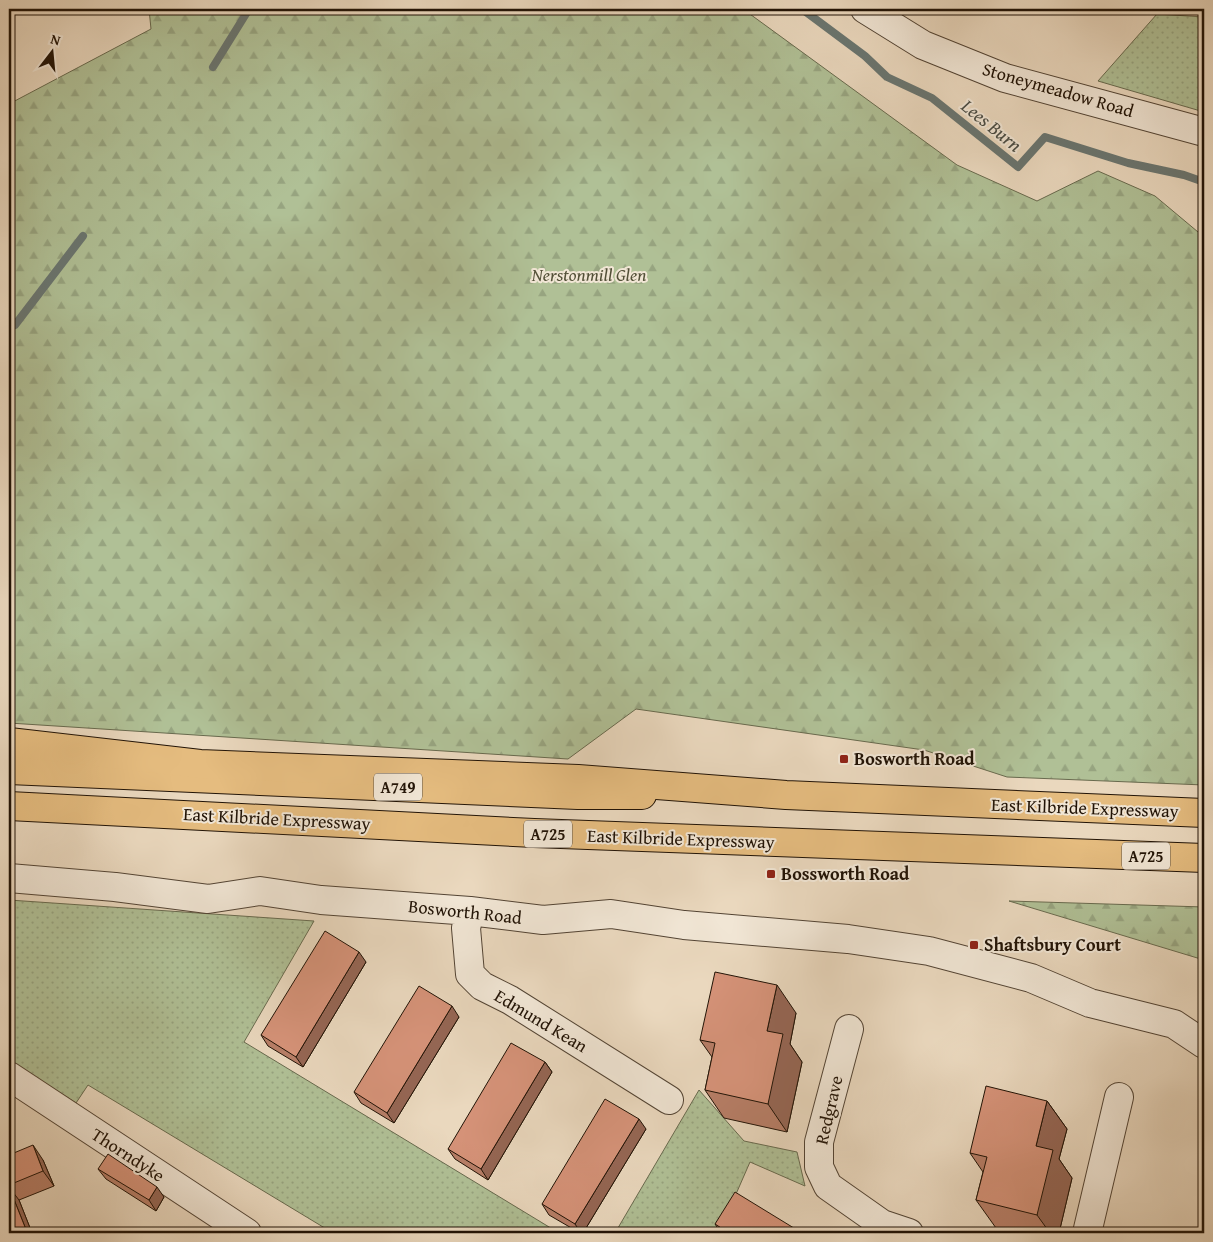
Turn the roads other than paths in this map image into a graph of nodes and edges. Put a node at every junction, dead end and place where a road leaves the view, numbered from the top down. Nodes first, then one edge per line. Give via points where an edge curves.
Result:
1 (865, 9) edge
2 (1204, 132) edge
3 (9, 742) edge
4 (9, 770) edge
5 (786, 795) junction
6 (9, 806) edge
7 (1204, 813) edge
8 (1204, 858) edge
9 (9, 878) edge
10 (470, 911) junction
11 (849, 1029) dead end
12 (1204, 1044) edge
13 (9, 1076) edge
14 (1119, 1097) dead end
15 (668, 1100) dead end
16 (247, 1233) edge
17 (909, 1233) edge
18 (1087, 1233) edge

1 - 2 street, Stoneymeadow Road via 923,45 1005,78
3 - 5 main road, East Kilbride Expressway via 200,764 578,779
4 - 5 main road, East Kilbride Expressway / A749 via 578,795
5 - 7 main road, East Kilbride Expressway
6 - 8 main road, East Kilbride Expressway / A725 via 534,833
9 - 10 street, Bosworth Road via 208,899 260,891 320,900
10 - 12 street, Bosworth Road via 543,920 611,914 684,925 848,939 930,951 1031,978 1090,1003 1174,1024
10 - 15 street, Edmund Kean via 466,928 470,974 482,986 510,1000
11 - 17 street, Redgrave via 820,1142 818,1167 828,1186 882,1224
13 - 16 street, Thorndyke
14 - 18 street

